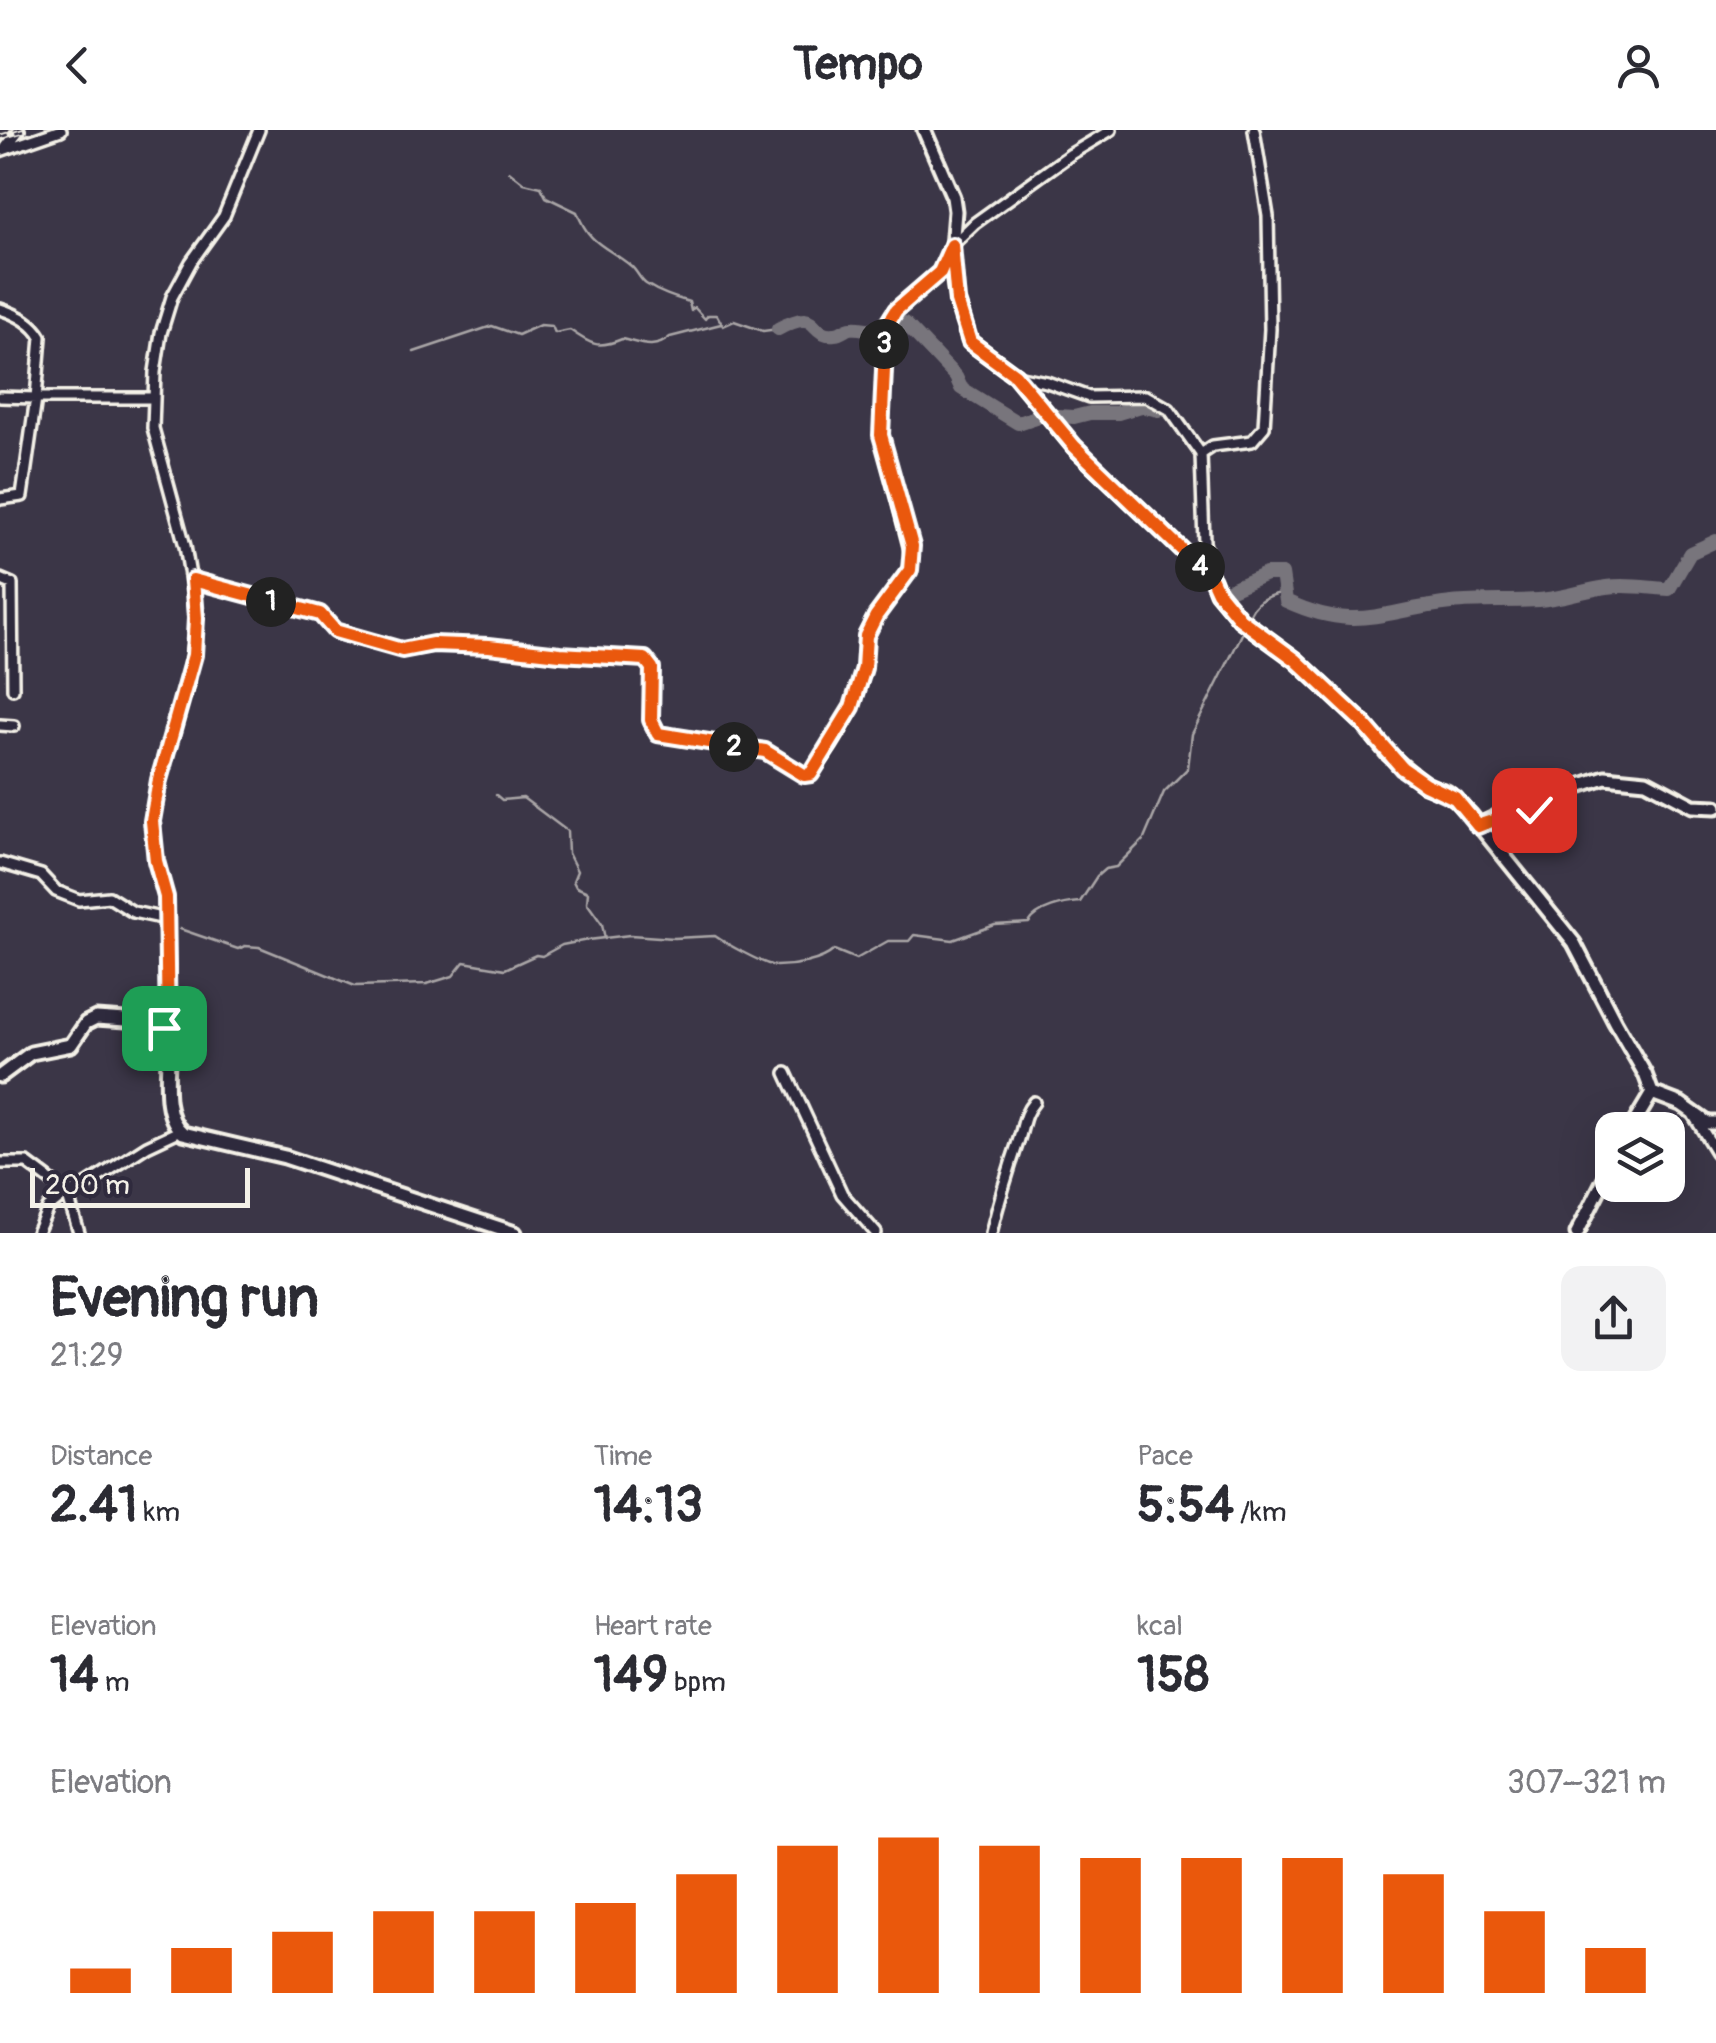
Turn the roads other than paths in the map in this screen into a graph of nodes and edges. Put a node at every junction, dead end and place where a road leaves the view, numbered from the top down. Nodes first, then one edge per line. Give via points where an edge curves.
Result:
1 (19, 130) edge
2 (61, 130) edge
3 (259, 130) edge
4 (924, 130) edge
5 (1112, 130) edge
6 (1254, 130) edge
7 (2, 150) edge
8 (952, 245) junction
9 (0, 310) edge
10 (1015, 375) junction
11 (0, 397) edge
12 (36, 398) junction
13 (152, 398) junction
14 (1201, 454) junction
15 (0, 499) edge
16 (0, 578) edge
17 (1212, 579) junction
18 (193, 580) junction
19 (13, 690) dead end
20 (0, 725) edge
21 (14, 726) dead end
22 (1716, 807) edge
23 (1478, 826) junction
24 (0, 864) edge
25 (166, 919) junction
26 (168, 1033) junction
27 (786, 1074) dead end
28 (0, 1076) edge
29 (1652, 1093) junction
30 (1034, 1102) dead end
31 (1641, 1112) edge
32 (1694, 1116) junction
33 (1716, 1123) edge
34 (179, 1130) junction
35 (1716, 1152) edge
36 (0, 1163) edge
37 (66, 1192) junction
38 (1595, 1198) edge
39 (37, 1233) edge
40 (78, 1233) edge
41 (514, 1233) edge
42 (876, 1233) edge
43 (991, 1233) edge
44 (1577, 1233) edge

1 - 7 street
2 - 7 street
3 - 13 street via 224,216 172,298
4 - 8 street via 953,197
5 - 8 street via 992,208
6 - 14 street via 1270,238 1264,428 1252,441
8 - 10 street via 965,332
8 - 18 street via 940,272 886,326 881,435 912,546 910,570 870,626 852,707 811,774 765,751 658,734 651,720 652,668 645,659 489,646 402,650 335,631 320,614
9 - 12 street via 42,337
10 - 14 street via 1080,396 1157,400 1170,408
10 - 17 street via 1074,446
11 - 12 street
12 - 13 street
12 - 15 street via 22,496
13 - 18 street via 156,448
14 - 17 street
16 - 19 street via 12,584
17 - 23 street via 1240,619 1296,660 1402,768 1455,798
18 - 25 street via 194,655 152,821
20 - 21 street
22 - 23 street via 1694,806 1646,780 1605,777 1555,794 1521,817
23 - 29 street via 1574,944
24 - 25 street via 41,874 78,900 109,897 132,912
25 - 26 street
26 - 28 street via 156,1022 96,1018 70,1045 31,1053
26 - 34 street via 170,1112
27 - 42 street via 842,1194
29 - 31 street
29 - 32 street
30 - 43 street via 1023,1117
32 - 33 street
32 - 35 street
34 - 37 street
34 - 41 street via 285,1157
36 - 37 street via 27,1163
37 - 39 street via 48,1208
37 - 40 street
38 - 44 street

